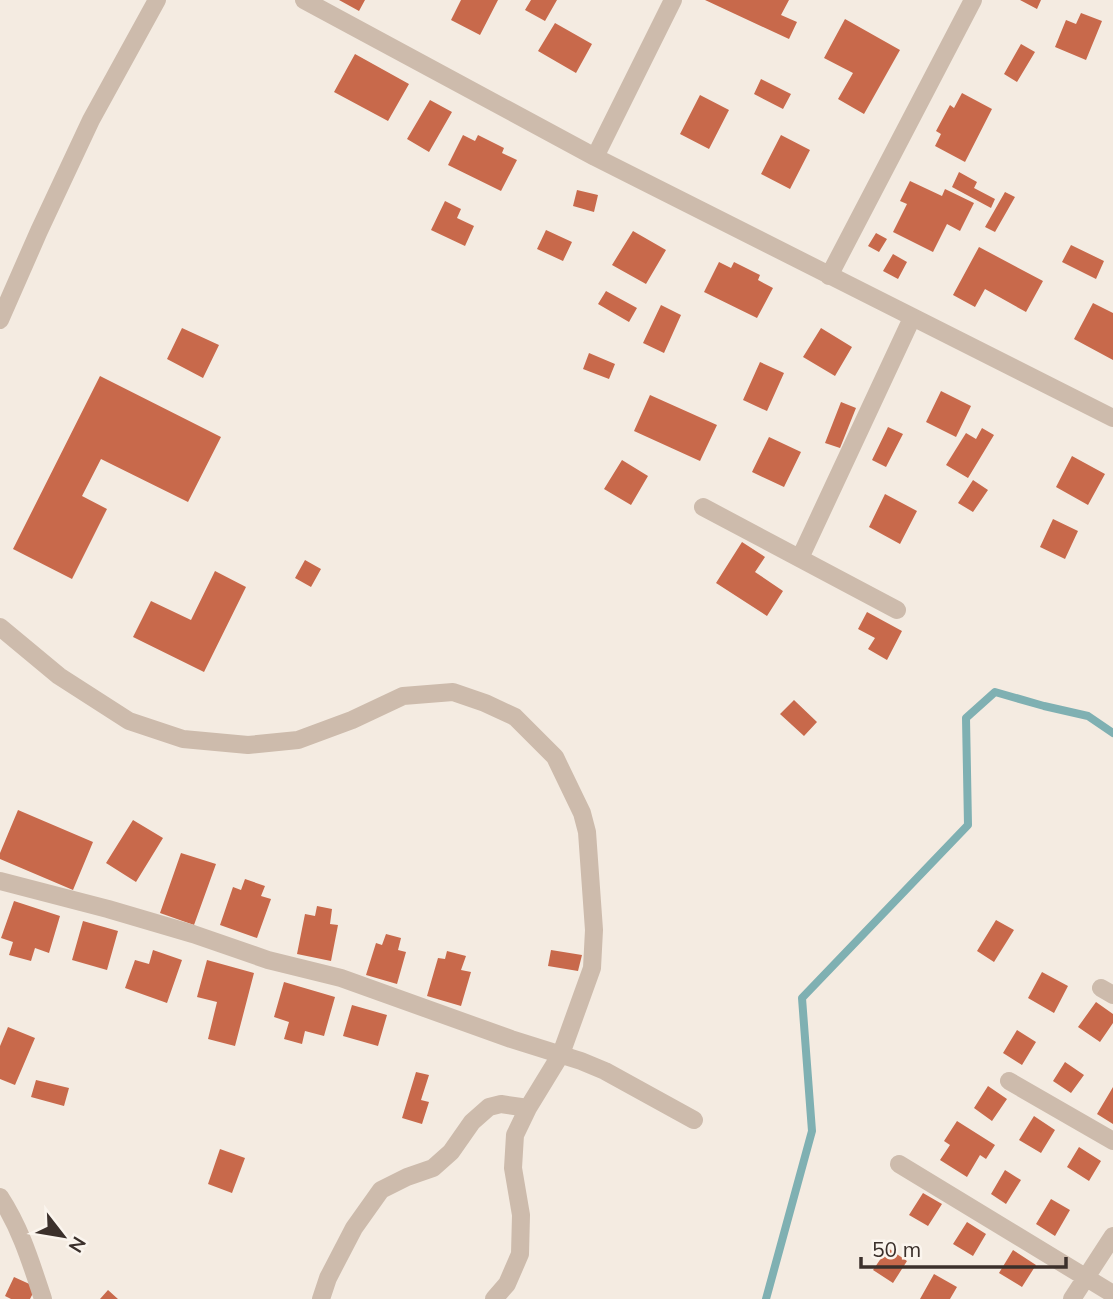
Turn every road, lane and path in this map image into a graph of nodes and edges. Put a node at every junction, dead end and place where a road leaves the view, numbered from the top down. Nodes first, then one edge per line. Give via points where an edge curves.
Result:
1 (157, 0) edge
2 (304, 0) edge
3 (673, 0) edge
4 (973, 0) edge
5 (595, 157) junction
6 (829, 276) junction
7 (912, 318) junction
8 (0, 320) edge
9 (1113, 418) edge
10 (703, 507) dead end
11 (800, 558) junction
12 (897, 610) dead end
13 (0, 627) edge
14 (0, 881) edge
15 (561, 1054) junction
16 (1009, 1081) dead end
17 (528, 1108) junction
18 (694, 1120) dead end
19 (1113, 1142) edge
20 (899, 1164) dead end
21 (0, 1197) edge
22 (1113, 1237) edge
23 (1087, 1278) junction
24 (1113, 1294) edge
25 (43, 1299) edge
26 (321, 1299) edge
27 (494, 1299) edge
28 (1072, 1299) edge

1 - 8 street via 91,120
2 - 5 street
3 - 5 street
4 - 6 street
5 - 6 street
6 - 7 street
7 - 9 street
7 - 11 street
10 - 11 street
11 - 12 street
13 - 15 street via 59,677 129,721 183,739 248,745 298,740 403,696 453,692 515,717 555,757 587,832 593,968
14 - 15 street via 341,978
15 - 17 street
15 - 18 street via 605,1071
16 - 19 street
17 - 26 street via 489,1107 433,1168 381,1190 354,1228
17 - 27 street via 515,1135 513,1168 521,1215 520,1254 507,1284
20 - 23 street
21 - 25 street via 25,1244
22 - 23 street
23 - 24 street
23 - 28 street

